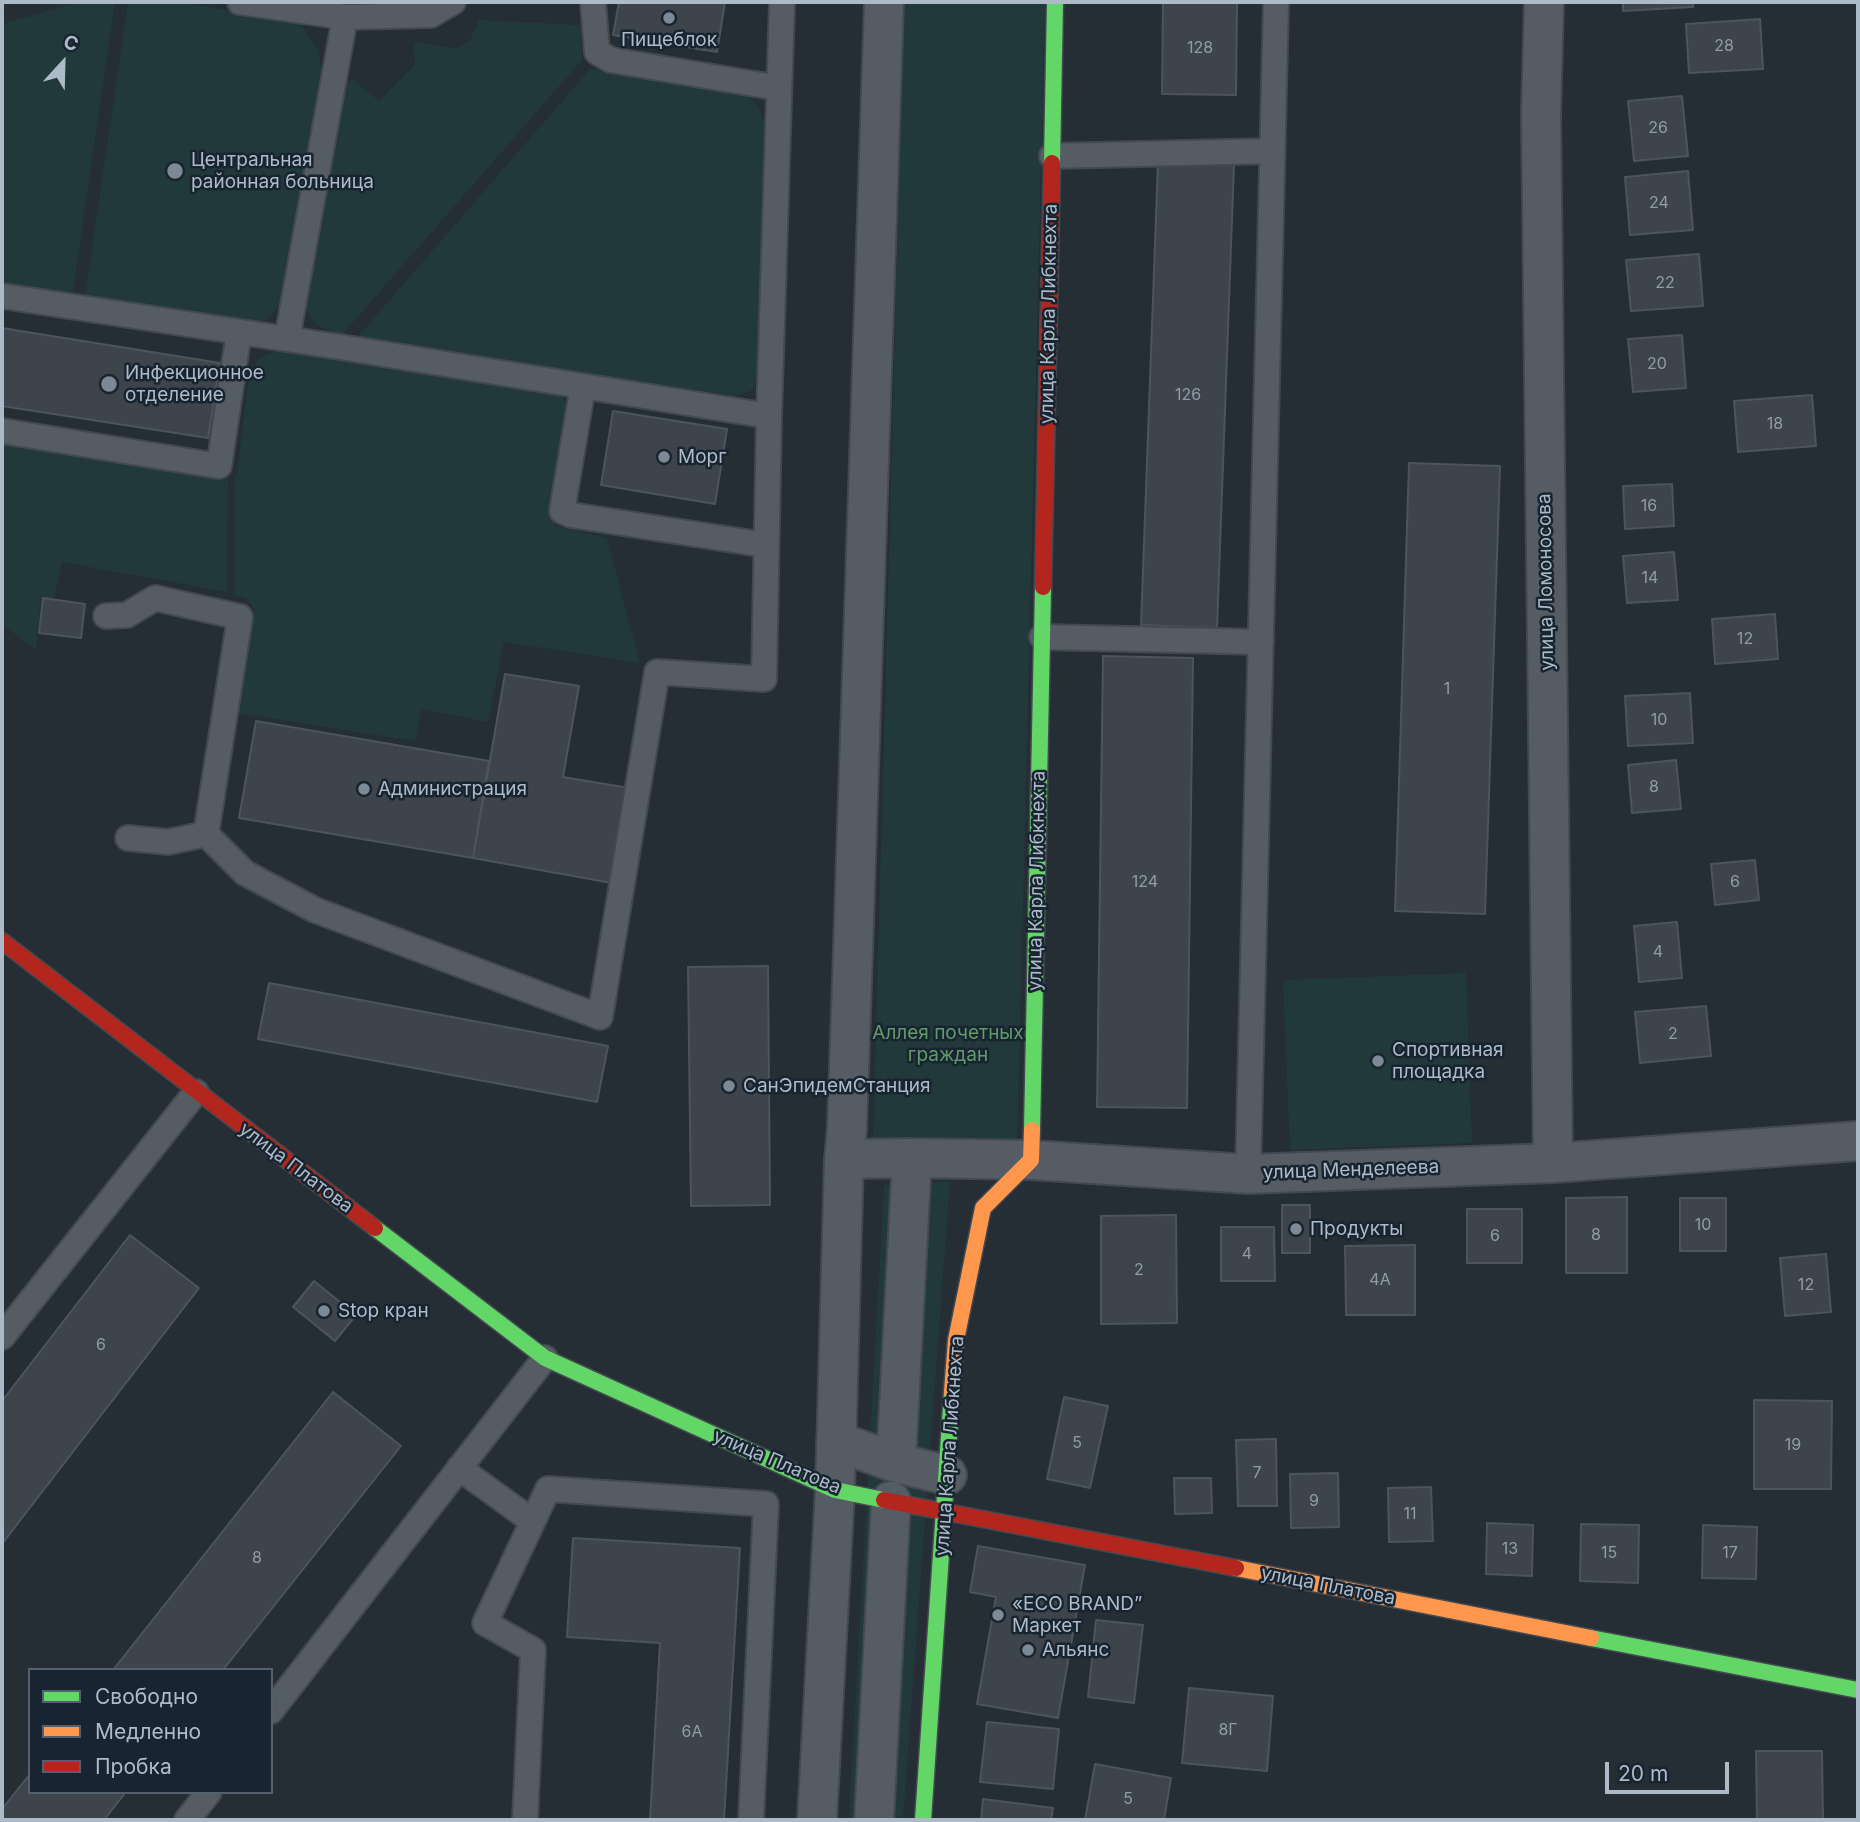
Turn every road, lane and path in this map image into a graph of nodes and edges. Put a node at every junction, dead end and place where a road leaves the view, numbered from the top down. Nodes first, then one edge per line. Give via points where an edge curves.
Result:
1 (240, 2) edge
2 (453, 2) edge
3 (593, 2) edge
4 (782, 2) edge
5 (884, 2) edge
6 (1055, 2) edge
7 (1276, 2) edge
8 (1544, 2) edge
9 (345, 17) junction
10 (779, 88) junction
11 (1272, 151) junction
12 (1052, 156) junction
13 (2, 296) edge
14 (239, 332) junction
15 (287, 339) junction
16 (583, 386) junction
17 (769, 416) junction
18 (2, 431) edge
19 (766, 545) junction
20 (106, 616) dead end
21 (1042, 637) junction
22 (1261, 642) junction
23 (206, 834) junction
24 (128, 838) dead end
25 (2, 941) edge
26 (196, 1092) junction
27 (1858, 1140) edge
28 (912, 1157) junction
29 (844, 1159) junction
30 (1031, 1160) junction
31 (1553, 1163) junction
32 (1248, 1174) junction
33 (2, 1337) edge
34 (545, 1358) junction
35 (836, 1441) junction
36 (895, 1463) junction
37 (459, 1468) junction
38 (835, 1490) junction
39 (946, 1493) junction
40 (891, 1501) junction
41 (532, 1521) junction
42 (1858, 1690) edge
43 (273, 1708) edge
44 (207, 1794) edge
45 (187, 1820) edge
46 (525, 1820) edge
47 (751, 1820) edge
48 (817, 1820) edge
49 (874, 1820) edge
50 (923, 1820) edge

1 - 9 lane
2 - 9 lane via 431,15
3 - 10 lane via 597,52 611,60
4 - 10 lane
5 - 29 street
6 - 12 street, улица Карла Либкнехта
7 - 11 lane
8 - 31 street, улица Ломоносова via 1541,114
9 - 15 lane
10 - 17 lane
11 - 12 lane
11 - 22 lane
12 - 21 street, улица Карла Либкнехта
13 - 14 lane
14 - 15 lane
14 - 18 lane via 219,466
15 - 16 lane
16 - 17 lane
16 - 19 lane via 562,511
17 - 19 lane
19 - 23 lane via 764,679 657,671 600,1017 315,910 245,873
20 - 23 lane via 127,615 155,598 240,617
21 - 22 lane
21 - 30 street, улица Карла Либкнехта
22 - 32 lane
23 - 24 lane via 168,842
25 - 26 street, улица Платова
26 - 33 lane
26 - 34 street, улица Платова
27 - 31 street, улица Менделеева
28 - 29 street, улица Менделеева
28 - 30 street, улица Менделеева
28 - 36 street
29 - 35 street
30 - 32 street, улица Менделеева
30 - 39 street, улица Карла Либкнехта via 983,1208 956,1340
31 - 32 street, улица Менделеева
34 - 37 lane
34 - 38 street, улица Платова
35 - 36 street, улица Платова
35 - 38 street
36 - 39 street, улица Платова
37 - 41 lane
37 - 43 lane
38 - 40 street, улица Платова
38 - 48 street
39 - 40 street, улица Платова
39 - 42 street, улица Платова
39 - 50 street, улица Карла Либкнехта
40 - 49 street
41 - 46 lane via 485,1623 533,1650
41 - 47 lane via 548,1489 766,1504
44 - 45 lane

